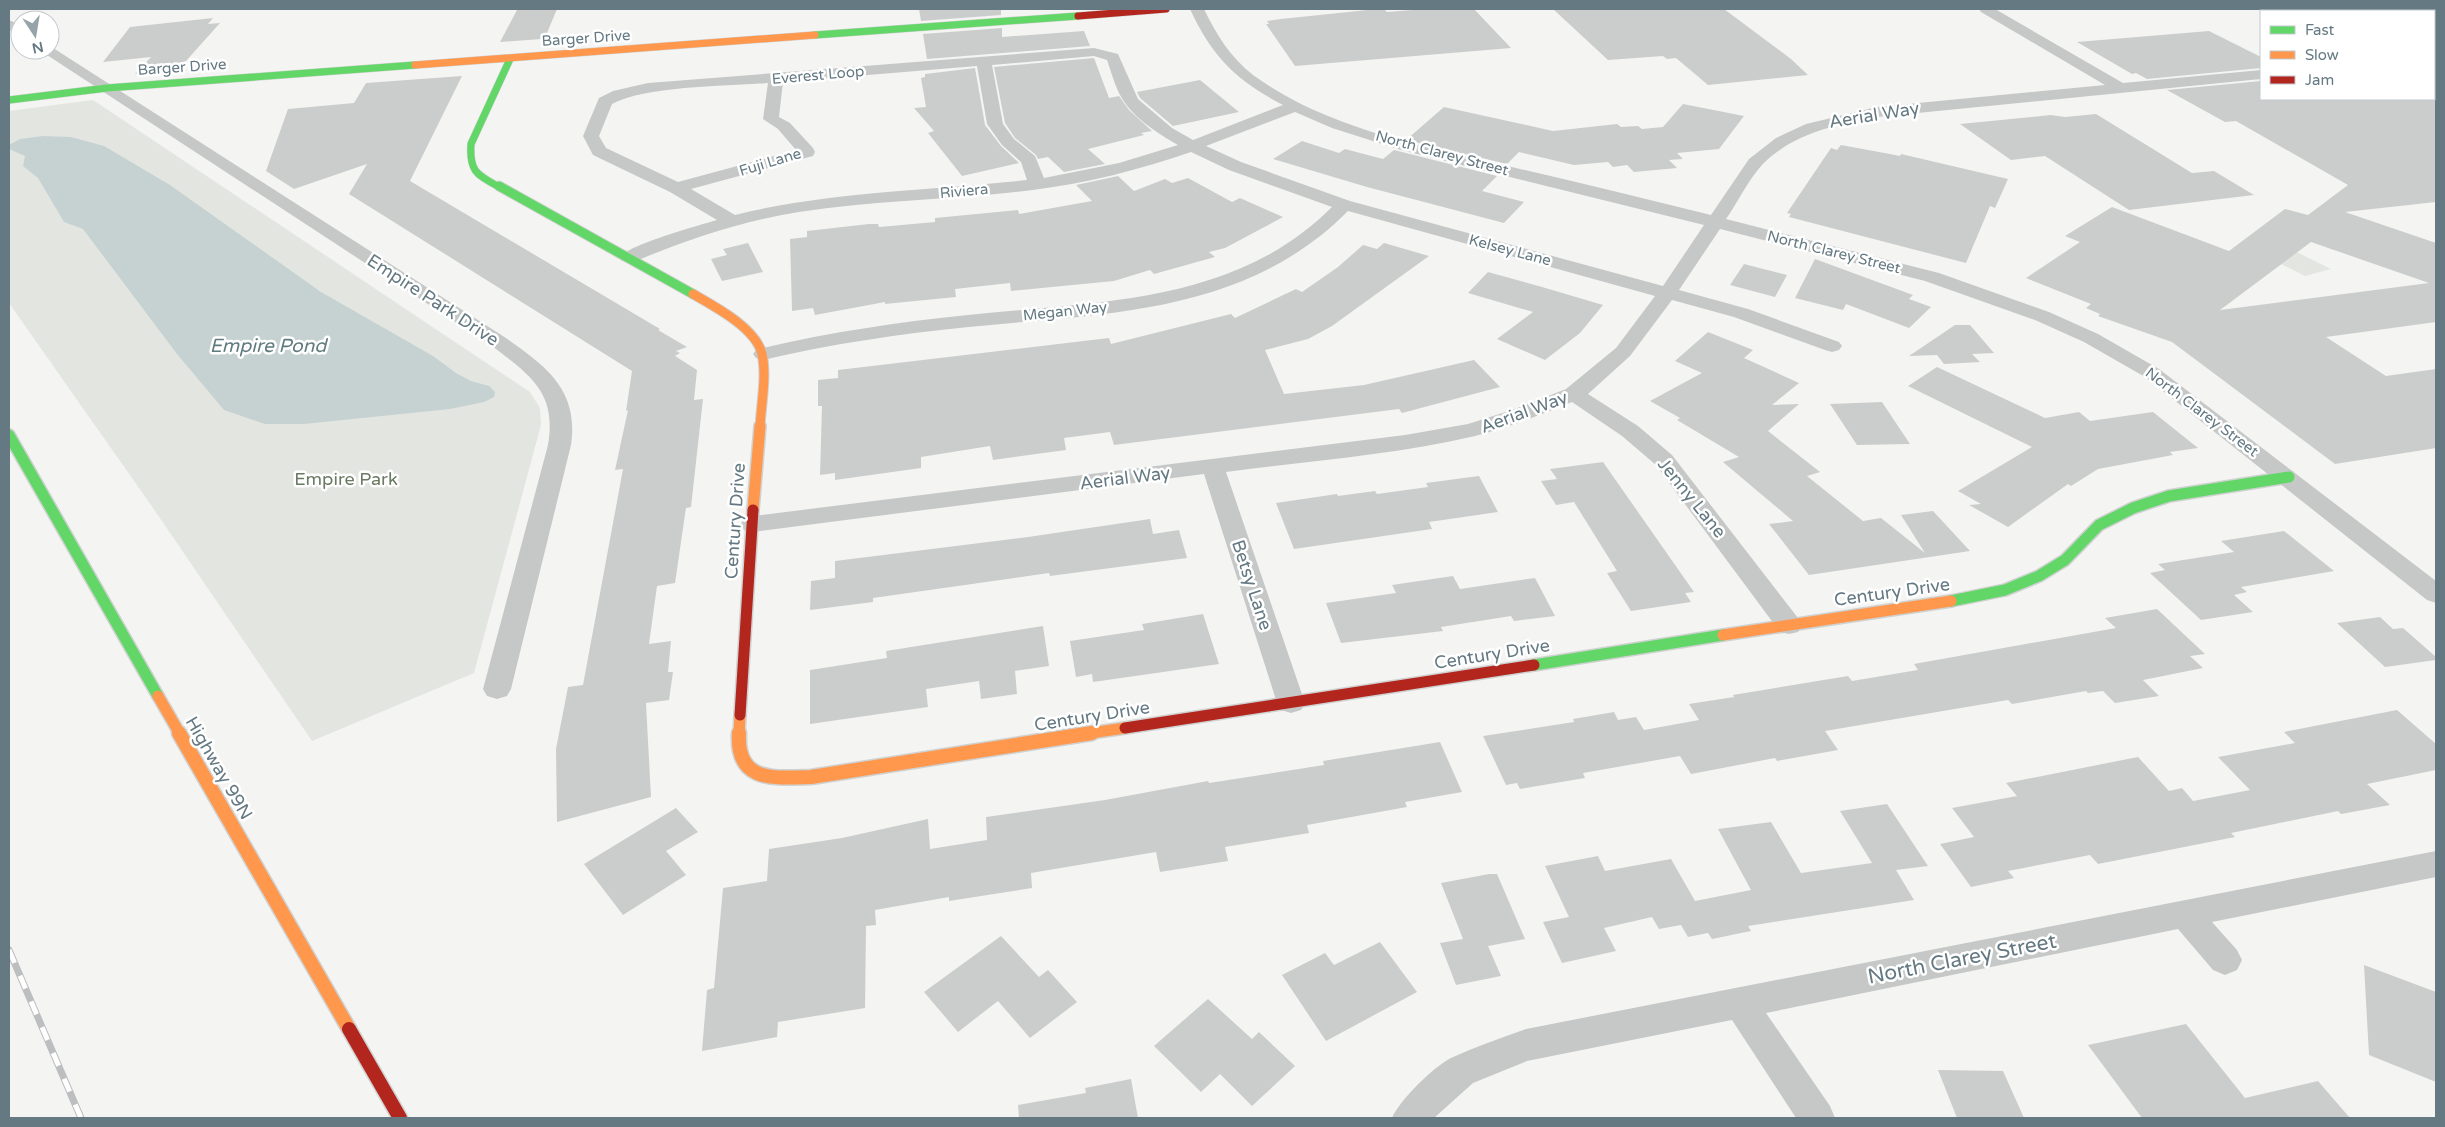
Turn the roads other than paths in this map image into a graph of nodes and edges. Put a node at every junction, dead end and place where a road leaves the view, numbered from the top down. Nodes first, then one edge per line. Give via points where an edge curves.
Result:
1 (1166, 9) edge
2 (1197, 9) edge
3 (1986, 9) edge
4 (60, 57) edge
5 (510, 59) junction
6 (984, 61) junction
7 (2260, 74) edge
8 (776, 79) junction
9 (107, 88) junction
10 (2121, 88) junction
11 (9, 100) edge
12 (1296, 106) junction
13 (1192, 146) junction
14 (1037, 184) junction
15 (676, 188) junction
16 (1344, 205) junction
17 (732, 221) junction
18 (1714, 221) junction
19 (629, 257) junction
20 (1668, 292) junction
21 (1832, 346) dead end
22 (763, 354) junction
23 (1574, 394) junction
24 (9, 436) edge
25 (1213, 467) junction
26 (2289, 477) junction
27 (753, 524) junction
28 (2436, 594) edge
29 (1789, 624) junction
30 (497, 689) dead end
31 (1291, 703) junction
32 (2436, 864) edge
33 (2185, 914) junction
34 (2225, 960) dead end
35 (1740, 1003) junction
36 (391, 1102) junction
37 (394, 1118) edge
38 (400, 1118) edge
39 (1410, 1118) edge
40 (1817, 1118) edge

1 - 5 street, Barger Drive
2 - 12 street, North Clarey Street via 1210,36 1232,66 1272,94
3 - 10 street
4 - 9 street, Empire Park Drive
5 - 9 street, Barger Drive
5 - 19 street via 471,144 470,159 476,174
6 - 8 street, Everest Loop
6 - 13 street, Everest Loop via 1080,52 1105,53 1116,62 1132,102 1166,131
6 - 14 street via 996,124 1008,142 1029,160
7 - 10 street, Aerial Way
8 - 15 street, Fuji Lane via 771,119 784,126 808,152
8 - 15 street, Everest Loop via 648,88 618,94 605,101 591,136 599,151
9 - 11 street, Barger Drive
9 - 30 street, Empire Park Drive via 499,342 529,365 549,386 560,406 562,428
10 - 18 street, Aerial Way via 1878,112 1820,124 1770,147
12 - 13 street, Riviera
12 - 18 street, North Clarey Street via 1382,139
13 - 14 street, Riviera via 1093,175
13 - 16 street, Kelsey Lane via 1243,170
14 - 17 street, Riviera via 835,203
15 - 17 street, Everest Loop
16 - 20 street, Kelsey Lane
16 - 22 street, Megan Way via 1317,233 1289,253 1252,272 1210,286 1111,306 847,335
17 - 19 street, Riviera via 667,241
18 - 20 street, Aerial Way
18 - 26 street, North Clarey Street via 1932,277 2042,316 2091,338 2152,373
19 - 22 street via 726,312 744,328
20 - 21 street, Kelsey Lane via 1741,313
20 - 23 street, Aerial Way via 1623,352
22 - 27 street, Century Drive
23 - 25 street, Aerial Way via 1472,430
23 - 29 street, Jenny Lane via 1630,431 1664,460
24 - 36 street, Highway 99N
25 - 27 street, Aerial Way
25 - 31 street, Betsy Lane
26 - 28 street, North Clarey Street
26 - 29 street, Century Drive via 2169,496 2133,508 2100,525 2065,560 2039,576 2005,590 1968,599
27 - 31 street, Century Drive via 739,738 741,758 754,772 782,778 811,778
29 - 31 street, Century Drive
32 - 33 street, North Clarey Street
33 - 34 street
33 - 35 street, North Clarey Street
35 - 39 street, North Clarey Street via 1526,1045 1461,1071
35 - 40 street
36 - 37 street
36 - 38 street, Highway 99N

